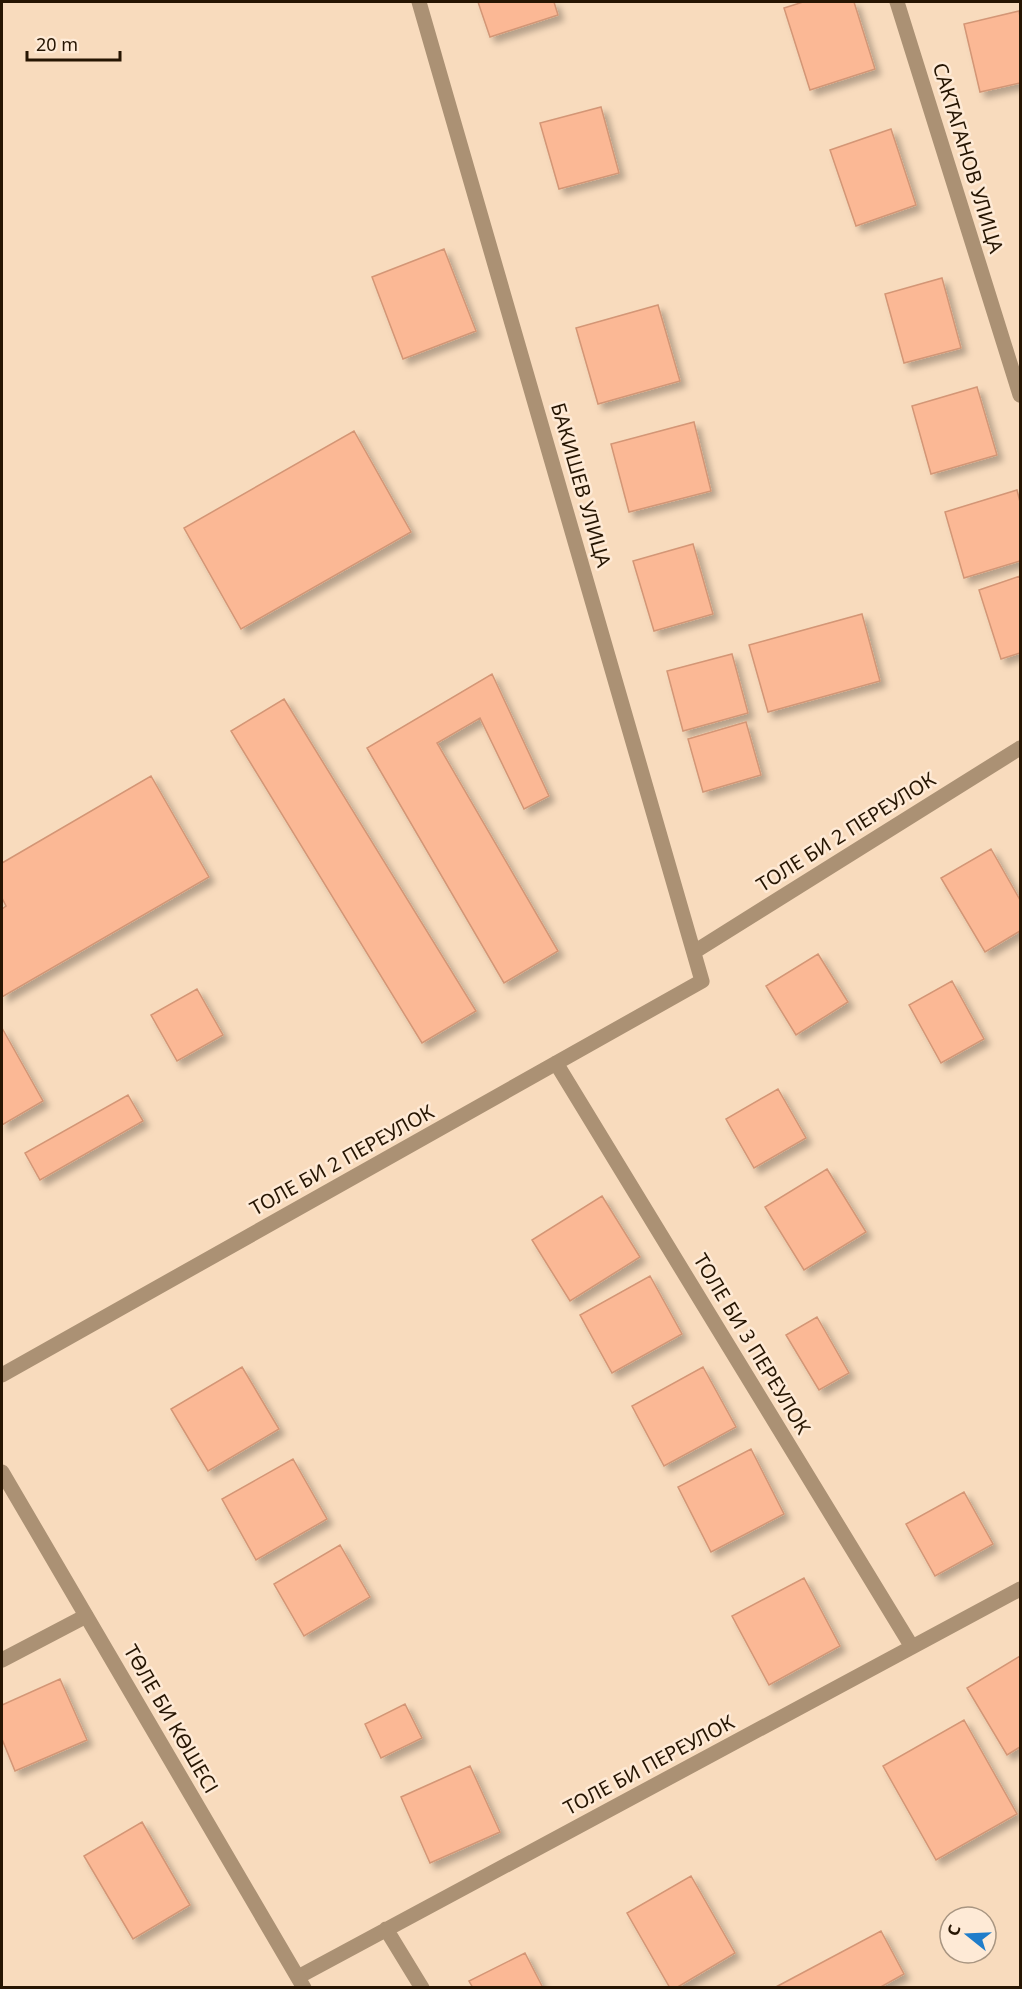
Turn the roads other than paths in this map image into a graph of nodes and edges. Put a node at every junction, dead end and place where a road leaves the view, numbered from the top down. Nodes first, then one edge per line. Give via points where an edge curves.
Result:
1 (419, 2) edge
2 (897, 2) edge
3 (1020, 396) edge
4 (1020, 748) edge
5 (694, 952) junction
6 (702, 981) joint
7 (556, 1063) junction
8 (2, 1375) edge
9 (2, 1472) edge
10 (1020, 1589) edge
11 (86, 1616) junction
12 (912, 1647) junction
13 (2, 1660) edge
14 (386, 1929) junction
15 (301, 1982) edge
16 (422, 1988) edge

1 - 5 street, БАКИШЕВ УЛИЦА
2 - 3 street, САКТАГАНОВ УЛИЦА
4 - 5 street, ТОЛЕ БИ 2 ПЕРЕУЛОК
5 - 6 street, БАКИШЕВ УЛИЦА
6 - 7 street, ТОЛЕ БИ 2 ПЕРЕУЛОК
7 - 8 street, ТОЛЕ БИ 2 ПЕРЕУЛОК
7 - 12 street, ТОЛЕ БИ 3 ПЕРЕУЛОК
9 - 11 street, ТӨЛЕ БИ КӨШЕСІ
10 - 12 street, ТОЛЕ БИ ПЕРЕУЛОК
11 - 13 street
11 - 15 street, ТӨЛЕ БИ КӨШЕСІ
12 - 14 street, ТОЛЕ БИ ПЕРЕУЛОК
14 - 15 street, ТОЛЕ БИ ПЕРЕУЛОК
14 - 16 street

